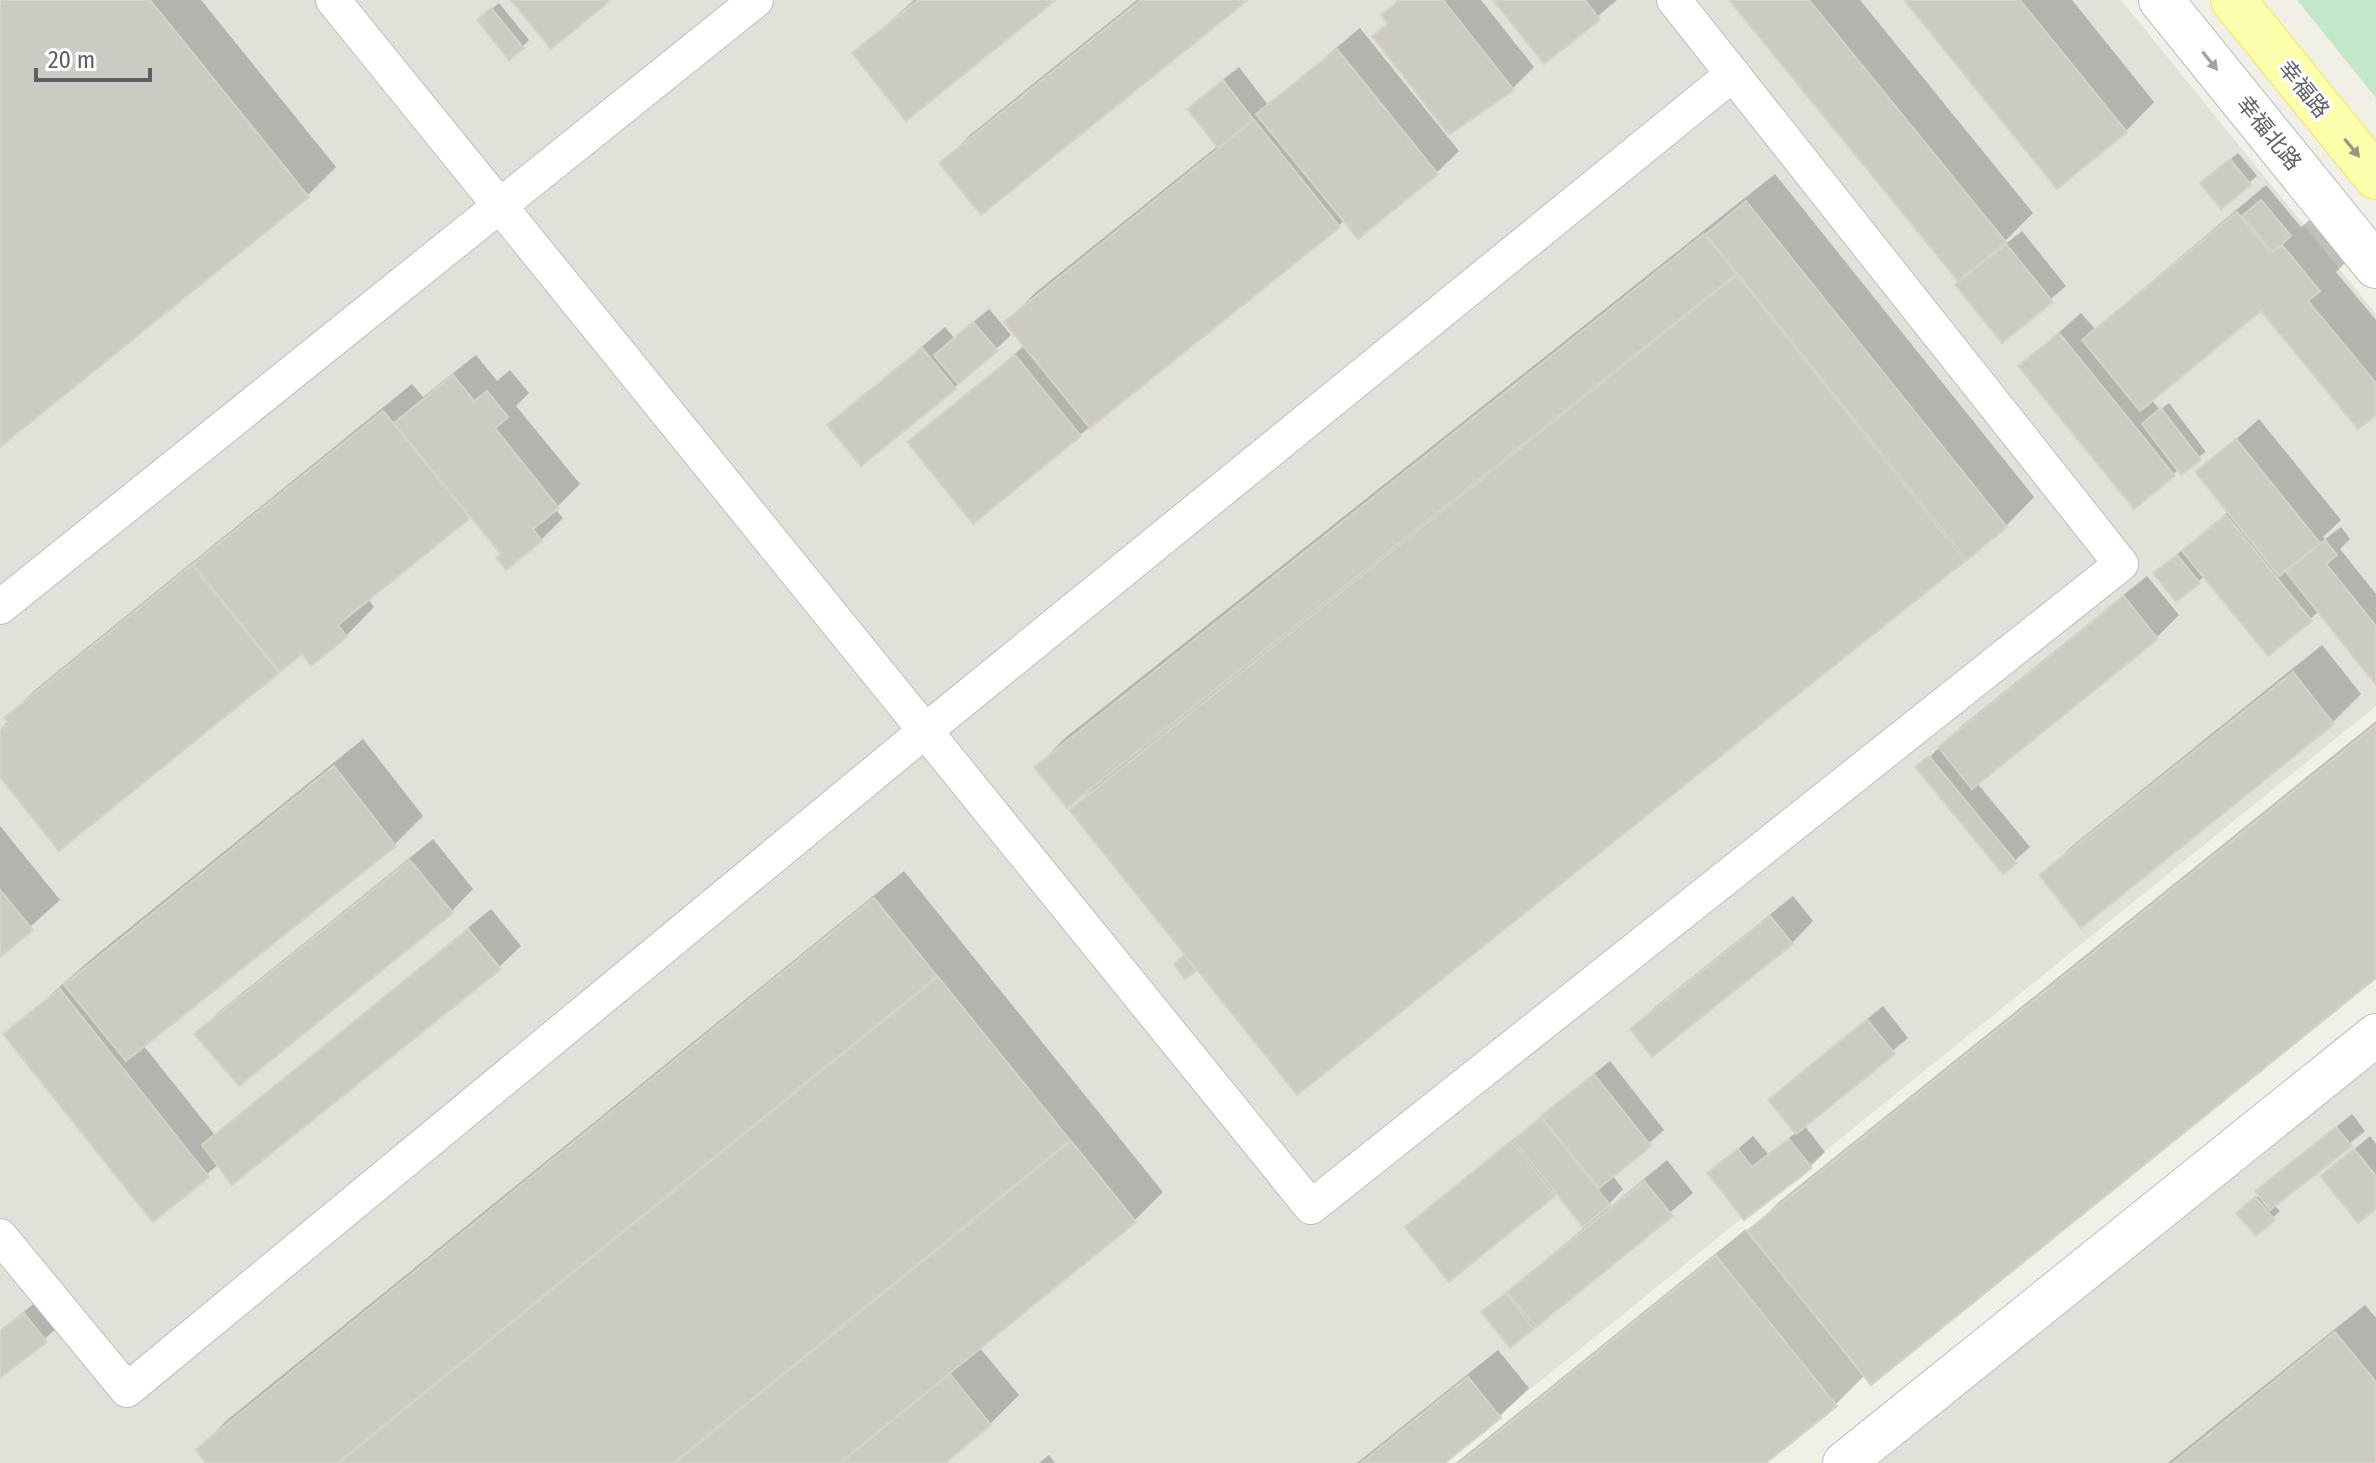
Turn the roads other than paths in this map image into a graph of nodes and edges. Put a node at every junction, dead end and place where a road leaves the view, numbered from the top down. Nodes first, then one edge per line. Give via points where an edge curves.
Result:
1 (333, 0) edge
2 (756, 0) edge
3 (1674, 0) edge
4 (2161, 0) edge
5 (2233, 0) edge
6 (1733, 74) junction
7 (2376, 177) edge
8 (499, 206) junction
9 (2376, 266) edge
10 (0, 607) edge
11 (925, 731) junction
12 (2376, 1035) edge
13 (0, 1236) edge
14 (1844, 1463) edge

1 - 8 street
2 - 8 street
3 - 6 street
4 -> 9 main road, 幸福北路
5 -> 7 main road, 幸福路
6 - 11 street
6 - 11 street via 2121,564 1311,1207
8 - 10 street
8 - 11 street
11 - 13 street via 127,1390
12 - 14 street

